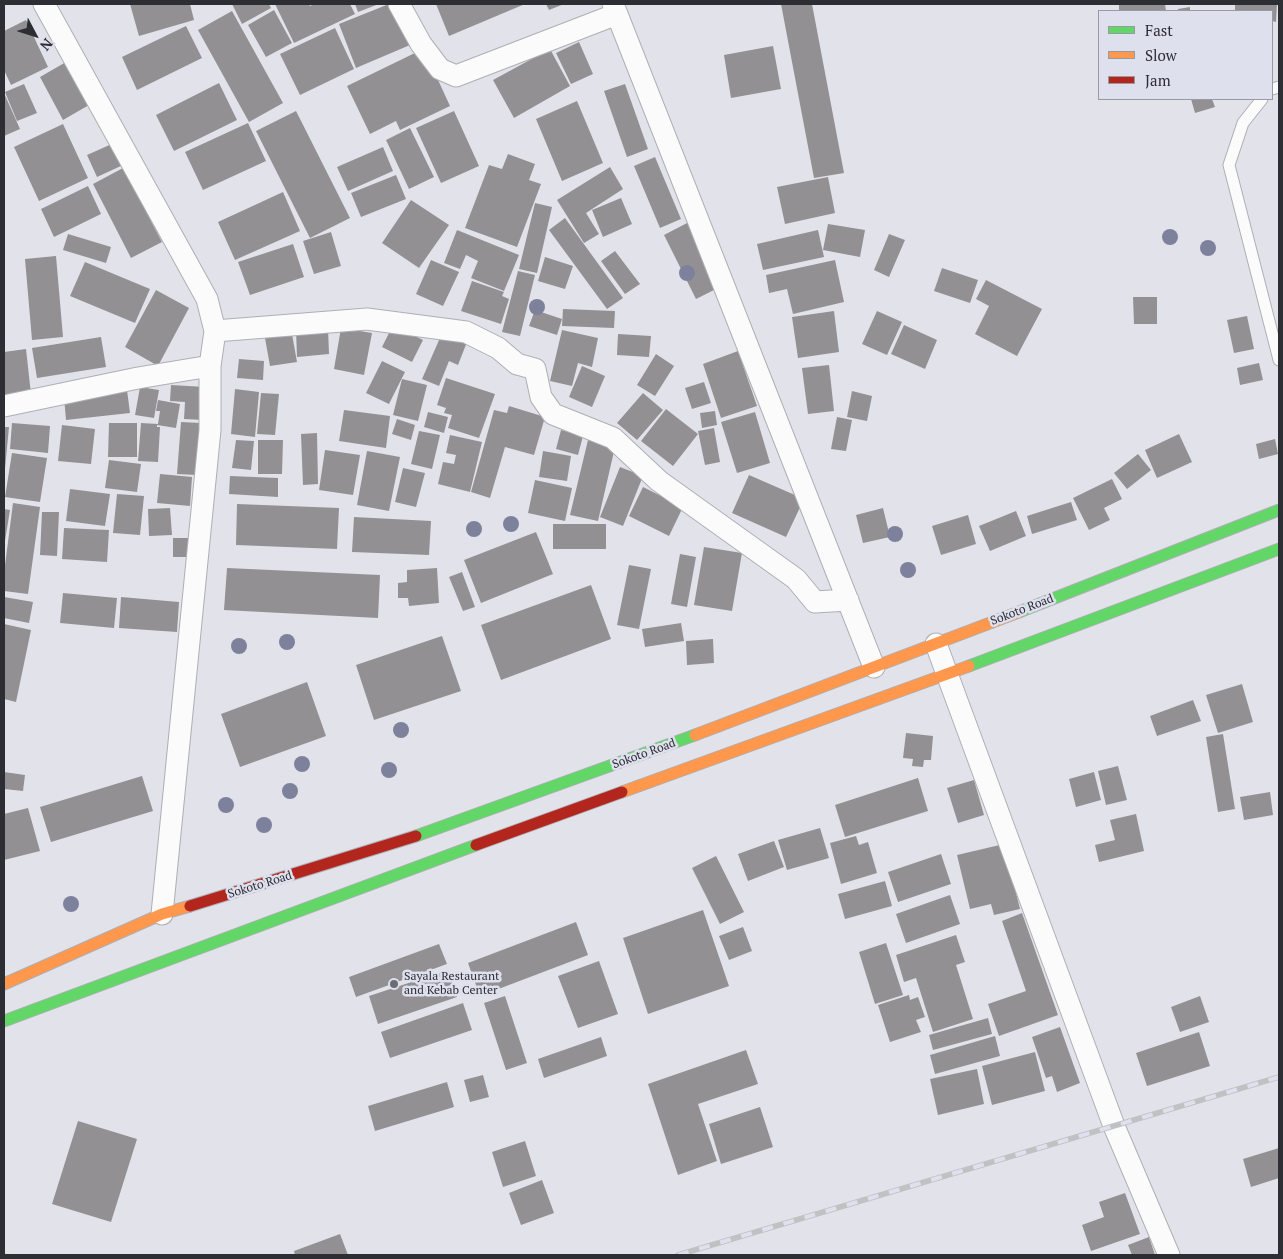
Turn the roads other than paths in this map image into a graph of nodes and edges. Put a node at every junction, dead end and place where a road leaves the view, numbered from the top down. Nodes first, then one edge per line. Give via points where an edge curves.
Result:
1 (44, 4) edge
2 (399, 4) edge
3 (615, 9) edge
4 (1261, 100) edge
5 (215, 331) junction
6 (1279, 360) edge
7 (210, 366) junction
8 (4, 406) edge
9 (1279, 510) edge
10 (1279, 549) edge
11 (848, 600) junction
12 (936, 644) junction
13 (874, 666) junction
14 (948, 674) junction
15 (162, 914) junction
16 (4, 984) edge
17 (4, 1021) edge
18 (1169, 1255) edge

1 - 5 street via 207,299
2 - 3 street via 421,44 440,69 456,76
3 - 11 street
4 - 6 lane via 1243,123 1229,165
5 - 7 street
5 - 11 street via 367,319 466,332 498,348 517,364 535,369 540,397 553,414 613,438 659,481 796,579 814,602
7 - 8 street
7 - 15 street via 210,430
9 - 12 main road, Sokoto Road
10 - 14 main road
11 - 13 street
12 - 13 main road, Sokoto Road
12 - 14 street
13 - 15 main road, Sokoto Road via 390,845
14 - 17 main road
14 - 18 street via 1114,1126
15 - 16 main road, Sokoto Road

